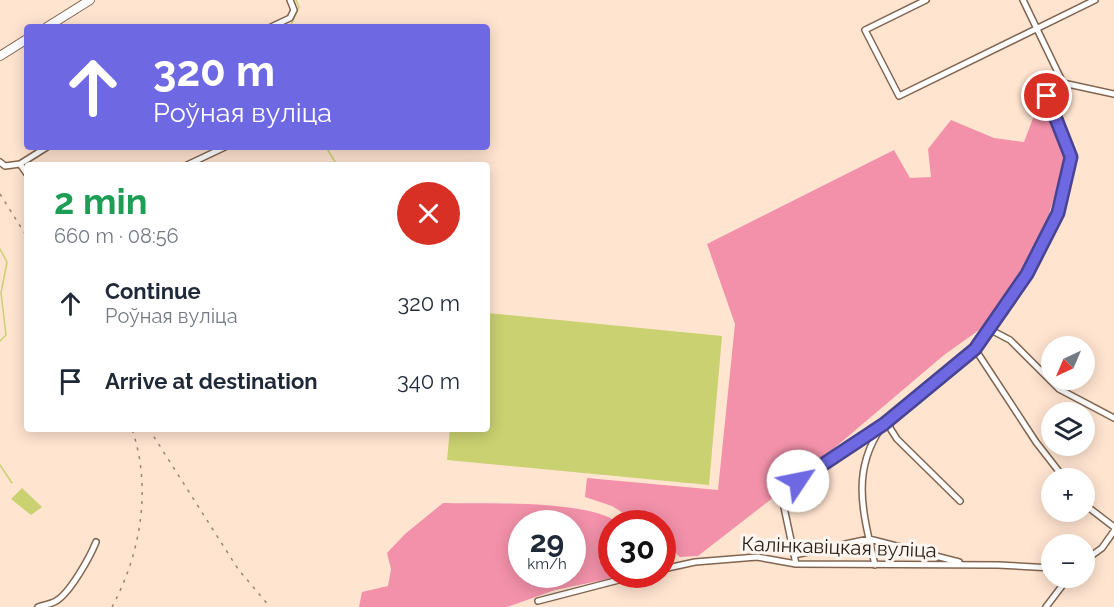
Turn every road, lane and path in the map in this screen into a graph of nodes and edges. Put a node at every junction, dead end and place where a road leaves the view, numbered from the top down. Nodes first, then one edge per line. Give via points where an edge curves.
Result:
1 (90, 0) edge
2 (290, 0) edge
3 (926, 0) edge
4 (1023, 0) edge
5 (1095, 0) edge
6 (52, 24) edge
7 (278, 24) edge
8 (1037, 28) junction
9 (24, 41) edge
10 (0, 56) edge
11 (1063, 83) junction
12 (1114, 94) edge
13 (42, 150) edge
14 (219, 150) edge
15 (0, 162) edge
16 (193, 162) edge
17 (20, 164) junction
18 (24, 170) edge
19 (989, 329) junction
20 (975, 349) junction
21 (1114, 418) edge
22 (890, 419) junction
23 (884, 424) junction
24 (1056, 468) edge
25 (960, 501) dead end
26 (1095, 513) edge
27 (1114, 529) edge
28 (869, 539) junction
29 (96, 542) dead end
30 (1095, 553) edge
31 (794, 555) junction
32 (796, 564) junction
33 (875, 564) junction
34 (968, 565) junction
35 (676, 566) edge
36 (1041, 568) edge
37 (598, 586) edge
38 (1060, 588) edge
39 (538, 602) dead end
40 (38, 607) edge
41 (1046, 607) edge

1 - 6 main road
2 - 7 street via 294,10 290,18
3 - 8 street via 866,30 899,96
4 - 8 street
5 - 8 street
8 - 11 street
9 - 10 main road
11 - 12 street
11 - 19 street via 1052,85 1047,96 1071,157 1058,213 1027,274
13 - 17 street
14 - 16 street
15 - 17 street via 5,166
17 - 18 street
19 - 20 street
19 - 21 street via 1010,340 1059,389
20 - 22 street
20 - 24 street
22 - 23 street
22 - 25 street via 897,440
23 - 28 street via 870,445 863,470 861,502
23 - 31 street via 781,493
26 - 27 street
27 - 30 street
28 - 31 street
28 - 33 street
28 - 34 street
29 - 40 street via 86,566 58,600
31 - 32 street
32 - 33 street, Калінкавіцкая вуліца
32 - 35 street, Калінкавіцкая вуліца via 758,557
33 - 34 street, Калінкавіцкая вуліца
34 - 36 street, Калінкавіцкая вуліца
37 - 39 street
38 - 41 street

